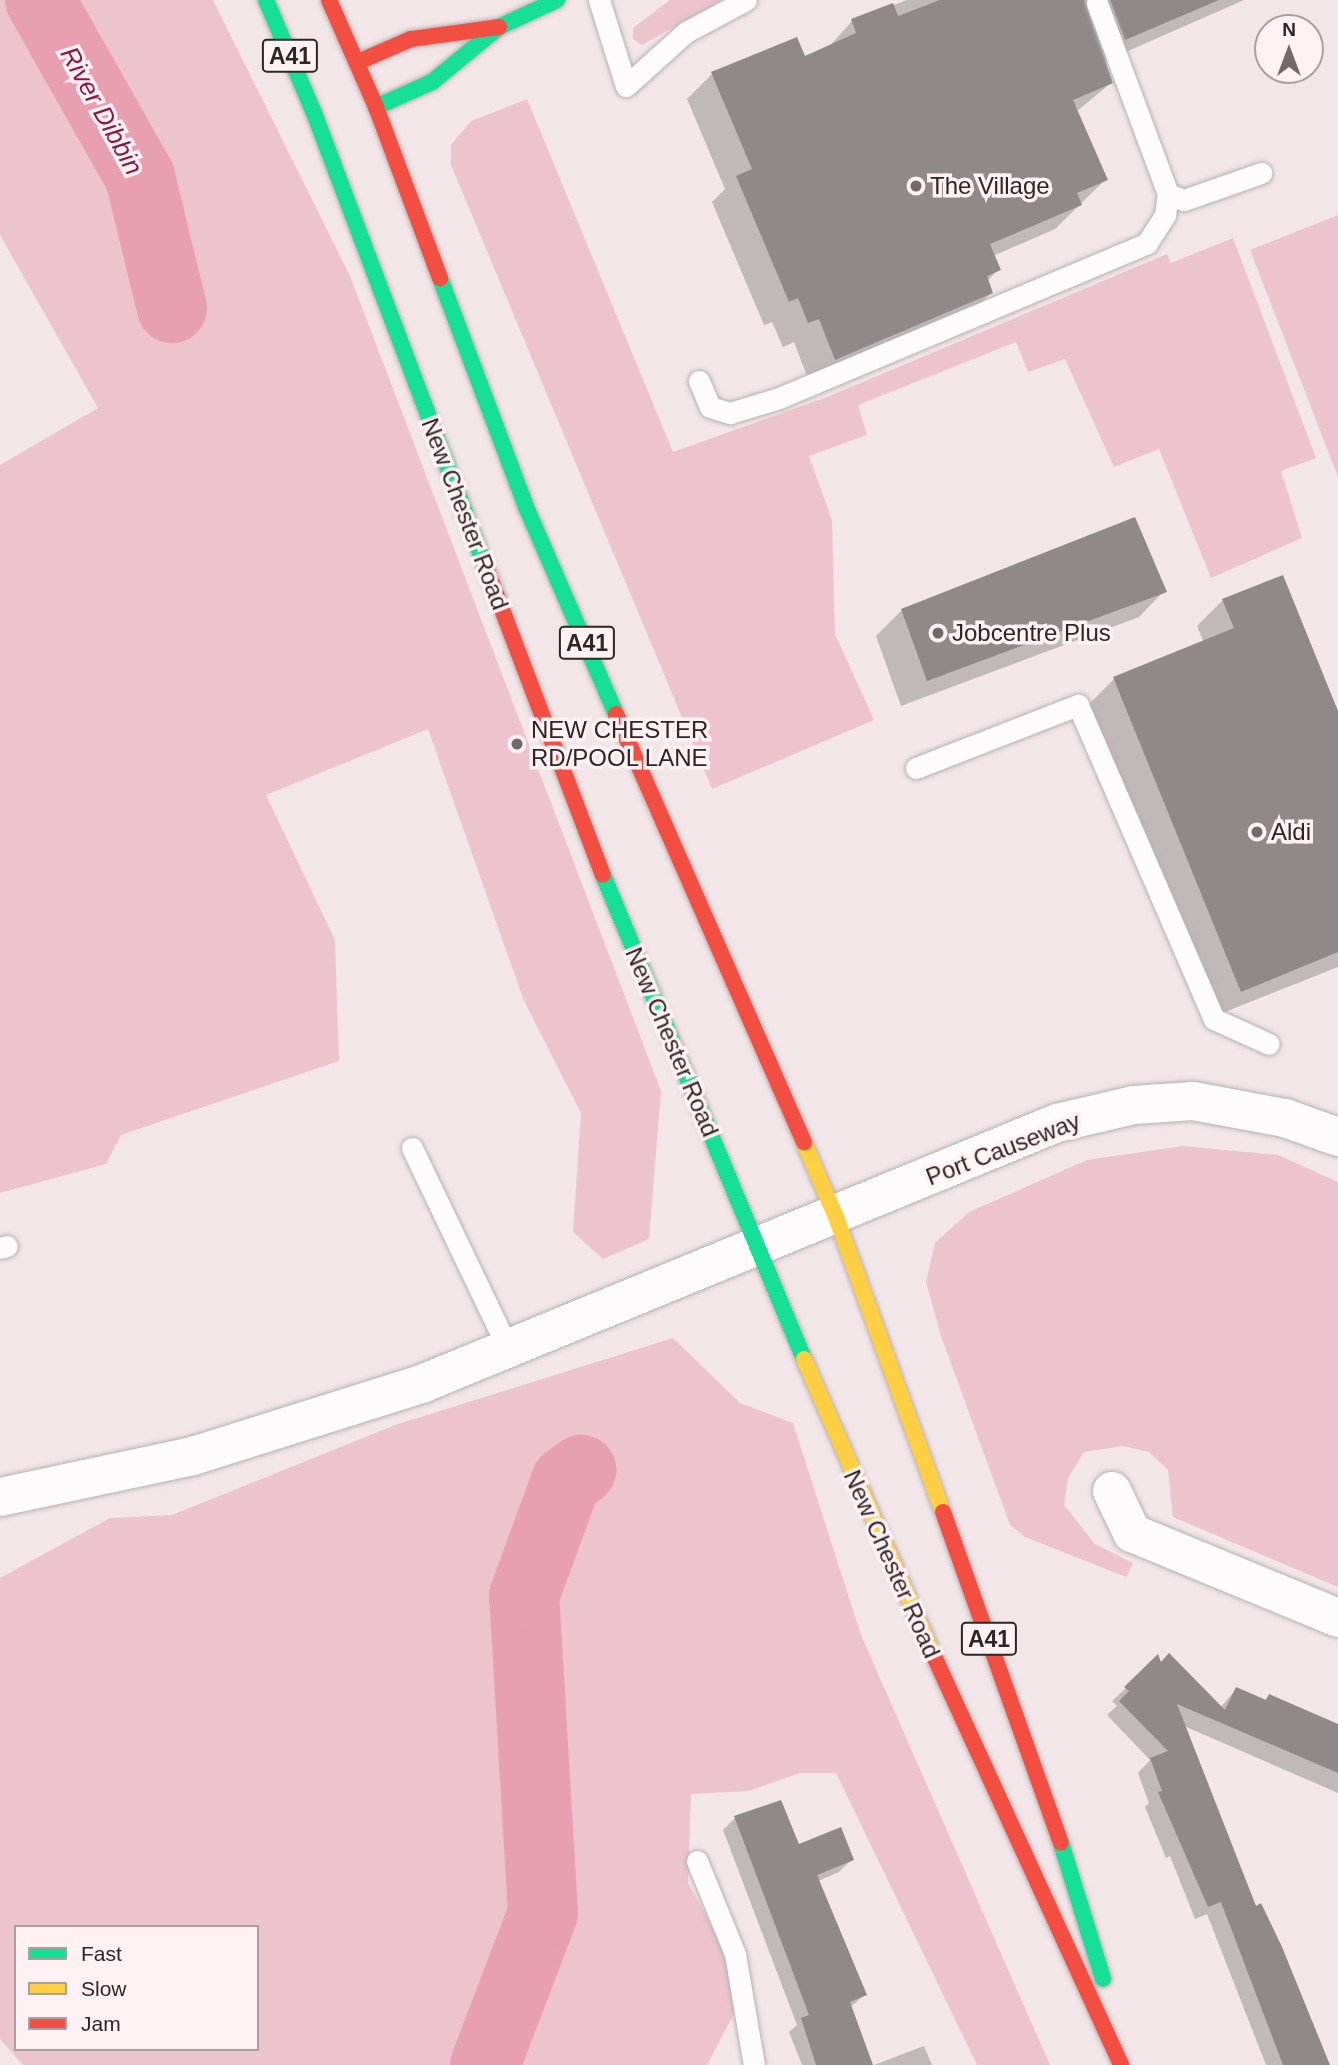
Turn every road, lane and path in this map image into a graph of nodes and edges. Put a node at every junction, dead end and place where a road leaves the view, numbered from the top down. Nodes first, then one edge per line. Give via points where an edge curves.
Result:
1 (266, 0) edge
2 (329, 0) edge
3 (557, 0) edge
4 (599, 0) edge
5 (746, 0) edge
6 (1097, 3) dead end
7 (499, 27) junction
8 (358, 62) junction
9 (341, 82) dead end
10 (376, 107) junction
11 (351, 109) dead end
12 (1261, 173) dead end
13 (1168, 194) junction
14 (699, 381) dead end
15 (916, 768) dead end
16 (1269, 1044) dead end
17 (1338, 1137) edge
18 (412, 1148) dead end
19 (836, 1217) junction
20 (759, 1248) junction
21 (508, 1348) junction
22 (1112, 1491) dead end
23 (2, 1498) edge
24 (1338, 1618) edge
25 (697, 1860) dead end
26 (754, 2065) edge
27 (1121, 2065) edge
28 (1129, 2065) edge

1 - 20 main road, New Chester Road / A41 via 321,109 620,920
2 - 8 main road, A41
3 - 7 main road
4 - 5 lane via 625,86 686,32
6 - 13 lane
7 - 8 main road via 411,39
7 - 10 main road via 432,82
8 - 9 main road
8 - 10 main road, A41
10 - 11 main road
10 - 19 main road, A41 via 526,507
12 - 13 lane via 1184,200
13 - 14 lane via 1165,215 1147,243 779,398 730,414 710,407
15 - 16 lane via 1078,705 1214,1019
17 - 19 street, Port Causeway via 1285,1118 1193,1101 1133,1105 1058,1123
18 - 21 lane
19 - 20 street, Port Causeway
19 - 28 main road, A41 via 1048,1801
20 - 21 street, Port Causeway
20 - 27 main road, New Chester Road / A41 via 878,1535
21 - 23 street, Port Causeway via 424,1383 193,1456
22 - 24 street via 1132,1533
25 - 26 lane via 735,1954

